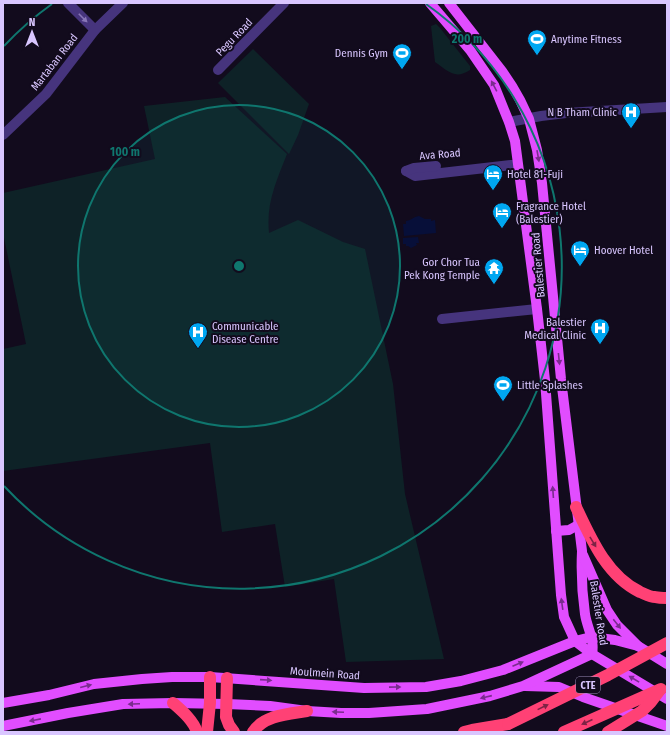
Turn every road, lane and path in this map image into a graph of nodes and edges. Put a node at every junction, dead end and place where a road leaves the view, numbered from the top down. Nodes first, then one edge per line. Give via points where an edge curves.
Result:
1 (68, 3) edge
2 (123, 3) edge
3 (284, 3) edge
4 (430, 3) edge
5 (449, 3) edge
6 (95, 30) junction
7 (218, 70) dead end
8 (667, 107) edge
9 (528, 118) junction
10 (509, 122) junction
11 (3, 135) edge
12 (518, 161) junction
13 (538, 309) junction
14 (442, 319) dead end
15 (576, 508) junction
16 (578, 525) junction
17 (556, 531) junction
18 (582, 551) junction
19 (667, 598) edge
20 (591, 637) junction
21 (575, 641) junction
22 (667, 643) edge
23 (638, 646) junction
24 (592, 654) junction
25 (667, 664) edge
26 (210, 677) junction
27 (227, 678) junction
28 (523, 686) junction
29 (665, 691) edge
30 (3, 703) edge
31 (173, 703) junction
32 (210, 703) junction
33 (226, 704) junction
34 (307, 711) junction
35 (508, 724) junction
36 (3, 726) edge
37 (667, 726) edge
38 (197, 732) edge
39 (207, 732) edge
40 (234, 732) edge
41 (254, 732) edge
42 (464, 732) edge
43 (493, 732) edge
44 (564, 732) edge
45 (608, 732) edge

1 -> 6 street
2 - 6 street, Martaban Road
3 - 7 street, Pegu Road
10 -> 4 main road, Balestier Road via 494,85 470,50
5 - 9 main road, Balestier Road via 502,71
6 - 11 street, Martaban Road via 46,94
8 - 9 street
9 - 10 street
9 -> 15 main road, Balestier Road via 537,150 542,183
10 - 12 main road, Balestier Road
12 - 12 street, Ava Road via 504,166 414,176 406,171 414,168 510,159
12 - 13 main road, Balestier Road
13 - 14 street, Balestier Road
17 -> 13 main road, Balestier Road
15 - 16 main road, Balestier Road
15 -> 19 highway via 591,540 619,578 653,597
16 - 17 main road via 569,530
16 - 18 main road, Balestier Road
21 -> 17 main road, Balestier Road via 564,617
18 - 20 main road, Balestier Road via 581,575 585,616
18 -> 23 main road, Balestier Road via 607,610 616,625
20 - 21 main road, Moulmein Road
20 - 23 main road, Moulmein Road
20 - 24 main road, Balestier Road via 594,646
21 - 24 main road, Balestier Road
27 -> 21 main road, Moulmein Road via 364,688 426,687 503,670
35 -> 22 highway, CTE, bridge
23 - 25 main road, Balestier Road
24 - 28 main road
29 -> 24 main road, Balestier Road
26 - 27 main road, Moulmein Road
30 -> 26 main road, Moulmein Road via 123,680
26 - 32 highway
27 - 33 highway
28 -> 34 main road via 490,696 427,709 369,713
28 - 37 main road via 559,687
29 -> 44 highway, bridge
29 - 45 highway, bridge via 642,711
31 - 32 main road
31 -> 36 main road via 123,704
31 - 38 highway via 191,720
32 - 33 main road
32 - 39 highway
33 - 34 main road
33 - 40 highway via 226,717
34 - 41 highway via 274,717 259,725
35 - 42 highway
35 - 43 highway, CTE

